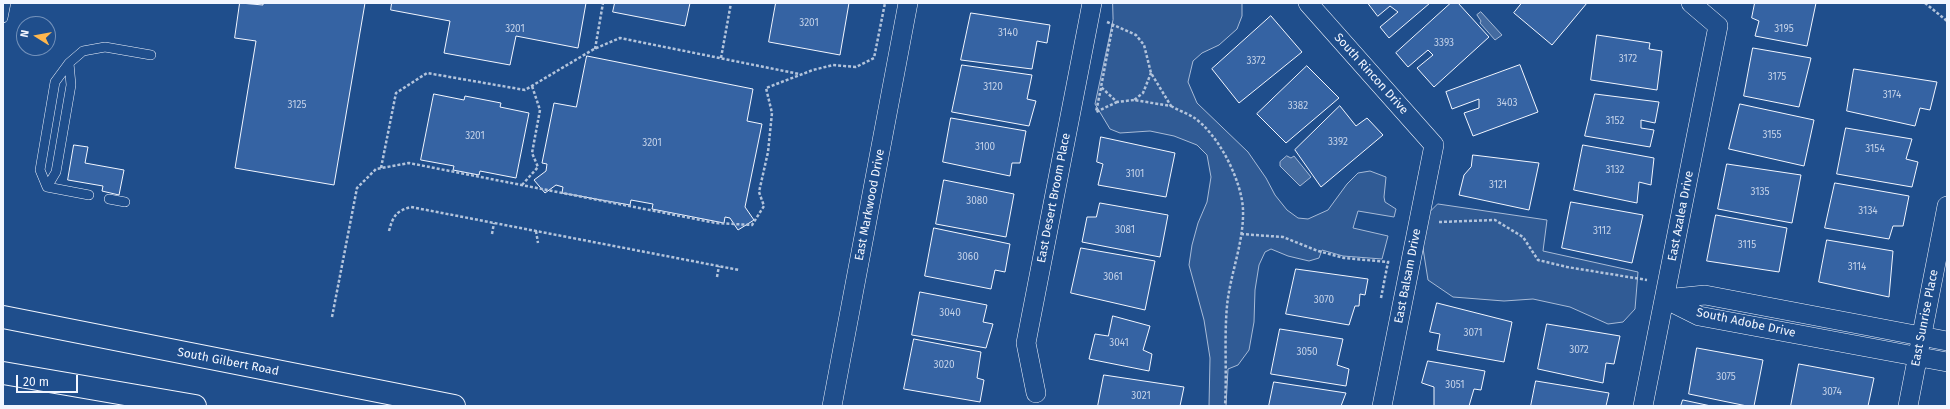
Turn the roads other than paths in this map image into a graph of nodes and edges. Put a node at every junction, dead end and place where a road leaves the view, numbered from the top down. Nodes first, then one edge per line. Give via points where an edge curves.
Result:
1 (6, 3) edge
2 (908, 3) edge
3 (1308, 3) edge
4 (1691, 3) edge
5 (1091, 11) edge
6 (3, 18) edge
7 (151, 55) dead end
8 (69, 63) junction
9 (1434, 145) joint
10 (47, 187) junction
11 (89, 195) dead end
12 (110, 199) dead end
13 (125, 202) dead end
14 (1947, 206) edge
15 (1666, 291) junction
16 (3, 317) edge
17 (1921, 337) junction
18 (1947, 341) edge
19 (1917, 356) junction
20 (1947, 362) edge
21 (3, 373) edge
22 (1036, 393) dead end
23 (195, 406) edge
24 (454, 406) edge
25 (832, 406) edge
26 (1382, 406) edge
27 (1643, 406) edge
28 (1908, 406) edge

1 - 6 lane
2 - 25 street, East Markwood Drive
3 - 9 street, South Rincon Drive
4 - 15 street, East Azalea Drive via 1718,26
5 - 22 street, East Desert Broom Place via 1026,343
7 - 8 lane via 105,46 83,51
8 - 10 lane via 71,85 56,172
8 - 10 lane via 55,82 40,170
9 - 26 street, East Balsam Drive
10 - 11 lane
12 - 13 lane
14 - 17 street, East Sunrise Place
15 - 17 street, South Adobe Drive via 1705,295
15 - 19 street, South Adobe Drive via 1699,316
15 - 27 street, East Azalea Drive
16 - 24 main road, South Gilbert Road
17 - 18 street, South Adobe Drive
17 - 19 street, East Sunrise Place
19 - 20 street, South Adobe Drive
19 - 28 street, East Sunrise Place
21 - 23 main road

